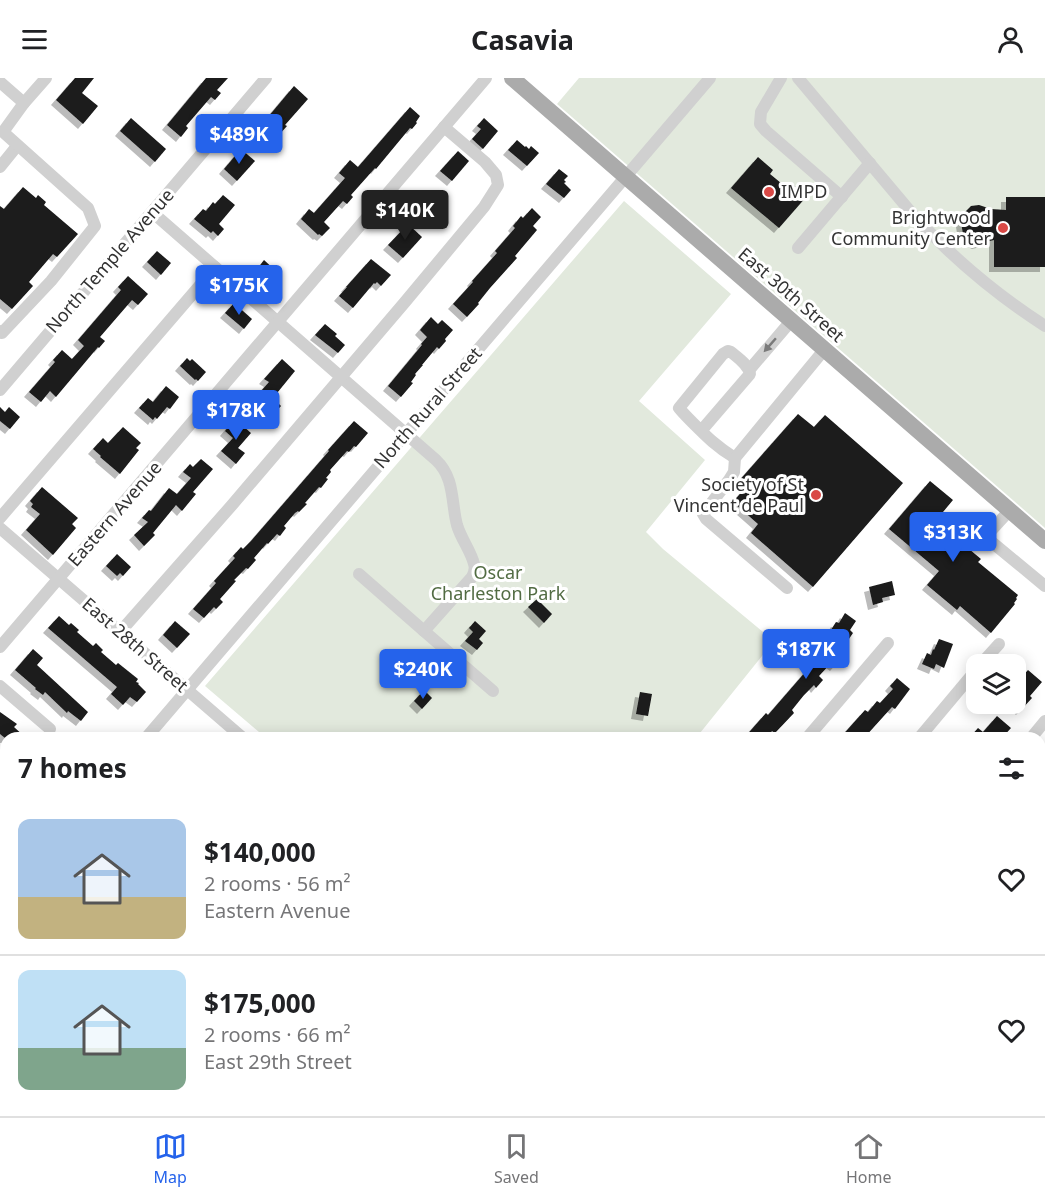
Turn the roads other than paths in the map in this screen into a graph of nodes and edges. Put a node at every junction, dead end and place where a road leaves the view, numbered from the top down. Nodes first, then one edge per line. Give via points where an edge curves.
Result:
1 (46, 78) edge
2 (266, 78) edge
3 (486, 78) edge
4 (512, 78) edge
5 (710, 78) edge
6 (781, 78) edge
7 (798, 78) edge
8 (0, 82) edge
9 (24, 103) junction
10 (444, 127) junction
11 (17, 146) junction
12 (870, 163) junction
13 (0, 167) edge
14 (626, 178) junction
15 (842, 197) junction
16 (152, 212) junction
17 (798, 248) dead end
18 (215, 267) junction
19 (791, 321) junction
20 (279, 322) junction
21 (1045, 326) edge
22 (0, 331) edge
23 (824, 350) junction
24 (750, 369) junction
25 (341, 376) junction
26 (0, 390) edge
27 (701, 431) junction
28 (406, 434) junction
29 (735, 458) junction
30 (1010, 510) junction
31 (0, 518) edge
32 (0, 528) edge
33 (1045, 541) edge
34 (359, 574) dead end
35 (59, 579) junction
36 (1045, 586) edge
37 (787, 588) dead end
38 (424, 631) junction
39 (120, 632) junction
40 (888, 643) dead end
41 (999, 644) dead end
42 (0, 647) edge
43 (990, 654) edge
44 (966, 682) edge
45 (0, 686) edge
46 (187, 690) junction
47 (493, 691) dead end
48 (50, 729) dead end
49 (151, 732) edge
50 (236, 732) edge
51 (812, 732) edge
52 (924, 732) edge

1 - 9 street
2 - 16 street, North Temple Avenue
3 - 10 street, Eastern Avenue
4 - 14 main road, East 30th Street
5 - 14 street, North Rural Street
6 - 15 street via 761,112 760,124
7 - 12 street
8 - 9 street
9 - 11 street via 3,132
10 - 20 street, Eastern Avenue
10 - 25 street via 485,162 496,175 498,185 484,207
11 - 13 street
11 - 22 street via 88,208 95,226 51,281
12 - 15 street
12 - 21 street via 915,217 956,257 988,286
14 - 19 main road, East 30th Street
14 - 28 street, North Rural Street
15 - 17 street
16 - 18 street
16 - 26 street, North Temple Avenue
18 - 20 street
18 - 31 street
19 - 23 main road, East 30th Street
19 -> 24 street
20 - 25 street
20 - 35 street, Eastern Avenue
23 - 29 street
23 - 30 main road, East 30th Street
24 - 27 street via 750,374
24 - 27 street via 728,351 680,405 680,410
25 - 28 street
25 - 39 street
27 - 29 street
28 - 38 street via 447,473 457,525 475,567 472,577
28 - 46 street, North Rural Street
29 - 37 street via 734,472 703,514
30 - 33 main road, East 30th Street
30 - 36 street via 988,534 988,539
32 - 35 street, East 28th Street
34 - 38 street
35 - 39 street, East 28th Street
35 - 42 street, Eastern Avenue
38 - 47 street
39 - 46 street, East 28th Street
40 - 51 street
41 - 43 street
44 - 52 street
45 - 48 street
46 - 49 street, North Rural Street
46 - 50 street, East 28th Street

